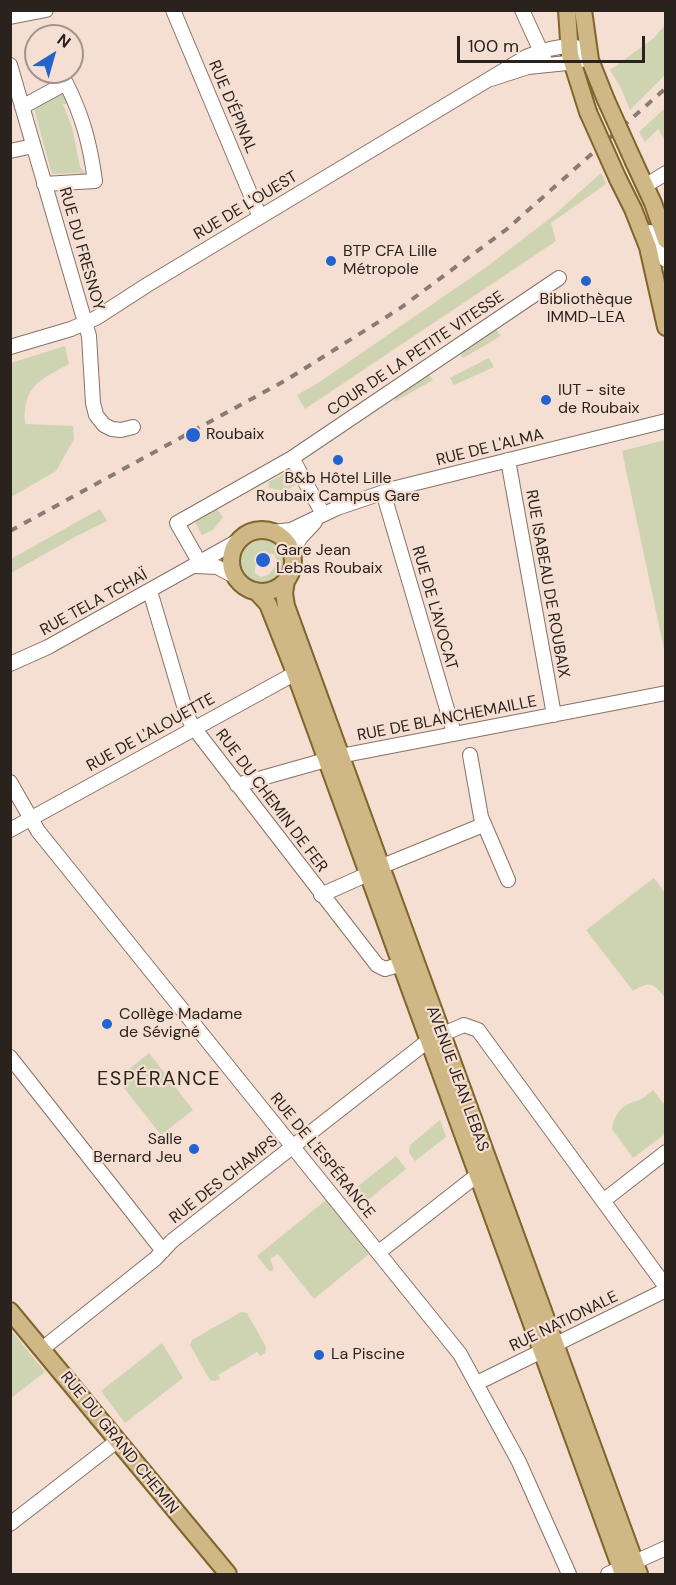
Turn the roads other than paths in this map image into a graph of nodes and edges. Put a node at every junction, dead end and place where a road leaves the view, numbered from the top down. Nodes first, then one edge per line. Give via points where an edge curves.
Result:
1 (46, 10) edge
2 (173, 10) edge
3 (522, 10) edge
4 (567, 10) edge
5 (583, 10) edge
6 (10, 17) edge
7 (541, 51) junction
8 (588, 52) junction
9 (571, 55) junction
10 (527, 62) junction
11 (10, 65) edge
12 (546, 65) junction
13 (22, 107) junction
14 (33, 146) junction
15 (10, 151) edge
16 (666, 173) edge
17 (44, 184) junction
18 (645, 186) junction
19 (627, 198) junction
20 (260, 217) junction
21 (666, 240) edge
22 (666, 260) edge
23 (559, 278) dead end
24 (86, 323) junction
25 (666, 327) edge
26 (10, 347) edge
27 (666, 421) edge
28 (134, 427) dead end
29 (292, 458) junction
30 (508, 460) junction
31 (384, 492) junction
32 (323, 514) junction
33 (272, 532) junction
34 (243, 538) junction
35 (292, 554) junction
36 (197, 565) junction
37 (236, 577) junction
38 (286, 581) junction
39 (150, 591) junction
40 (256, 591) junction
41 (10, 664) edge
42 (301, 670) junction
43 (666, 693) edge
44 (554, 715) junction
45 (194, 728) junction
46 (454, 733) junction
47 (470, 755) dead end
48 (333, 758) junction
49 (10, 783) edge
50 (237, 785) junction
51 (30, 818) junction
52 (483, 825) junction
53 (10, 830) edge
54 (374, 871) junction
55 (508, 880) dead end
56 (321, 895) junction
57 (408, 962) junction
58 (435, 1037) junction
59 (10, 1057) edge
60 (292, 1146) junction
61 (666, 1152) edge
62 (484, 1170) junction
63 (603, 1201) junction
64 (163, 1251) junction
65 (378, 1252) junction
66 (666, 1289) edge
67 (10, 1311) edge
68 (548, 1348) junction
69 (42, 1349) junction
70 (477, 1383) junction
71 (117, 1441) junction
72 (10, 1524) edge
73 (666, 1548) edge
74 (625, 1571) edge
75 (228, 1575) edge
76 (569, 1575) edge

1 - 6 street
2 - 20 street, RUE D'ÉPINAL
3 - 7 street
4 - 9 main road
5 - 8 main road
7 - 9 street
7 - 10 street
7 - 12 street
8 - 9 street via 580,48
8 - 18 main road, bridge via 596,79
9 - 12 street
9 - 19 main road, bridge via 588,112
10 - 12 street
10 - 20 street, RUE DE L'OUEST via 491,79
11 - 13 street, RUE DU FRESNOY
13 - 14 street, RUE DU FRESNOY
13 - 17 street, RUE DU FRESNOY via 66,83 84,122 95,181
14 - 15 street
14 - 17 street, RUE DU FRESNOY
16 - 18 street
17 - 24 street, RUE DU FRESNOY
18 - 21 main road
19 - 22 street
19 - 25 main road via 650,255
20 - 24 street, RUE DE L'OUEST
23 - 29 street, COUR DE LA PETITE VITESSE
24 - 26 street, RUE DE L'OUEST
24 - 28 street, RUE DU FRESNOY via 96,415 104,426 112,429
27 - 30 street, RUE DE L'ALMA
29 - 32 street
29 - 36 street, COUR DE LA PETITE VITESSE via 177,522
30 - 31 street, RUE DE L'ALMA
30 - 44 street, RUE ISABEAU DE ROUBAIX
31 - 32 street, RUE DE L'ALMA
31 - 46 street, RUE DE L'AVOCAT
32 - 33 street, RUE DE L'ALMA via 291,530
32 - 35 street, RUE DE L'ALMA via 300,538
33 - 34 main road via 260,531
33 - 35 main road via 285,541
34 - 36 street, RUE TELA TCHAÏ
34 - 37 main road via 232,554
35 - 38 main road via 292,568
36 - 37 street via 222,568
36 - 39 street, RUE TELA TCHAÏ
37 - 40 main road
38 - 40 main road via 273,590
38 - 42 main road, AVENUE JEAN LEBAS via 286,606
39 - 41 street, RUE TELA TCHAÏ
39 - 45 street, RUE DU CHEMIN DE FER
40 - 42 main road, AVENUE JEAN LEBAS via 268,604
42 - 45 street, RUE DE L'ALOUETTE
42 - 48 main road, AVENUE JEAN LEBAS
43 - 44 street, RUE DE BLANCHEMAILLE
44 - 46 street, RUE DE BLANCHEMAILLE
45 - 50 street, RUE DU CHEMIN DE FER
45 - 51 street, RUE DE L'ALOUETTE
46 - 48 street, RUE DE BLANCHEMAILLE
47 - 52 street
48 - 50 street, RUE DE BLANCHEMAILLE
48 - 54 main road, AVENUE JEAN LEBAS
49 - 51 street, RUE DE L'ESPÉRANCE
50 - 56 street, RUE DU CHEMIN DE FER
51 - 53 street, RUE DE L'ALOUETTE
51 - 60 street, RUE DE L'ESPÉRANCE
52 - 54 street, RUE DU CHEMIN DE FER
52 - 55 street
54 - 56 street, RUE DU CHEMIN DE FER
54 - 57 main road, AVENUE JEAN LEBAS
56 - 57 street, RUE DU CHEMIN DE FER via 376,965 385,969
57 - 58 main road, AVENUE JEAN LEBAS
58 - 60 street, RUE DES CHAMPS
58 - 62 main road, AVENUE JEAN LEBAS
58 - 63 street via 464,1025 478,1030
59 - 64 street
60 - 64 street, RUE DES CHAMPS
60 - 65 street, RUE DE L'ESPÉRANCE
61 - 63 street
62 - 65 street
62 - 68 main road, AVENUE JEAN LEBAS
63 - 66 street
64 - 69 street, RUE DES CHAMPS
65 - 70 street, RUE DE L'ESPÉRANCE via 460,1354
66 - 68 street, RUE NATIONALE
67 - 69 main road, RUE DU GRAND CHEMIN
68 - 70 street, RUE NATIONALE
68 - 74 main road, AVENUE JEAN LEBAS
69 - 71 main road, RUE DU GRAND CHEMIN
70 - 76 street, RUE DE L'ESPÉRANCE via 519,1462
71 - 72 street
71 - 75 main road, RUE DU GRAND CHEMIN
73 - 74 street

